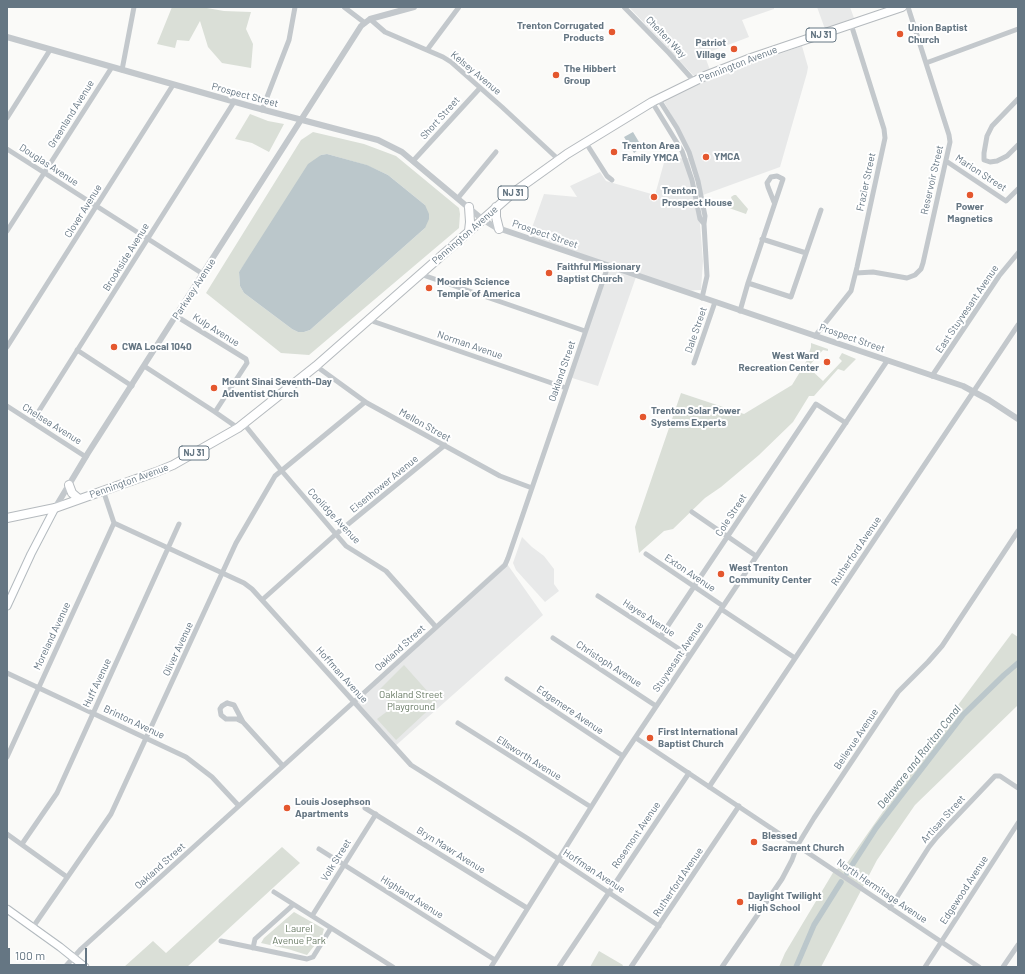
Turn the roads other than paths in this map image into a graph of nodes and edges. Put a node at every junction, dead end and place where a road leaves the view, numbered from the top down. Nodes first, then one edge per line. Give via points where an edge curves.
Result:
1 (134, 7) edge
2 (295, 7) edge
3 (344, 7) edge
4 (414, 7) edge
5 (459, 7) edge
6 (624, 7) edge
7 (902, 7) edge
8 (908, 7) edge
9 (367, 21) junction
10 (851, 24) junction
11 (1018, 29) edge
12 (7, 37) edge
13 (50, 50) junction
14 (427, 50) junction
15 (926, 63) junction
16 (112, 67) junction
17 (122, 70) junction
18 (694, 81) junction
19 (173, 85) junction
20 (480, 88) junction
21 (1018, 99) edge
22 (655, 100) junction
23 (234, 102) junction
24 (262, 110) junction
25 (7, 118) edge
26 (301, 120) junction
27 (586, 143) junction
28 (1018, 145) edge
29 (7, 149) edge
30 (496, 152) dead end
31 (413, 160) junction
32 (559, 160) junction
33 (946, 161) junction
34 (44, 173) junction
35 (612, 180) dead end
36 (1018, 189) edge
37 (458, 198) junction
38 (774, 202) junction
39 (96, 206) junction
40 (469, 207) junction
41 (496, 207) junction
42 (821, 210) dead end
43 (482, 219) junction
44 (499, 229) junction
45 (469, 231) junction
46 (7, 232) edge
47 (148, 239) junction
48 (762, 239) junction
49 (806, 253) junction
50 (1018, 253) edge
51 (608, 266) junction
52 (856, 273) junction
53 (203, 274) junction
54 (420, 274) junction
55 (748, 283) junction
56 (702, 298) junction
57 (715, 302) junction
58 (740, 311) junction
59 (176, 316) junction
60 (369, 319) junction
61 (1018, 325) edge
62 (585, 331) junction
63 (815, 336) junction
64 (7, 347) edge
65 (77, 350) junction
66 (888, 361) junction
67 (694, 363) dead end
68 (144, 366) junction
69 (316, 366) junction
70 (932, 376) junction
71 (132, 386) junction
72 (566, 388) junction
73 (974, 391) junction
74 (365, 402) junction
75 (7, 406) edge
76 (216, 412) junction
77 (1018, 419) edge
78 (32, 422) junction
79 (846, 423) junction
80 (241, 426) junction
81 (445, 445) junction
82 (86, 457) junction
83 (281, 470) junction
84 (70, 485) junction
85 (532, 488) junction
86 (103, 490) junction
87 (79, 499) junction
88 (55, 508) junction
89 (692, 512) dead end
90 (7, 518) edge
91 (114, 523) junction
92 (179, 524) dead end
93 (1018, 531) edge
94 (336, 534) junction
95 (728, 536) junction
96 (169, 549) junction
97 (646, 554) dead end
98 (756, 556) junction
99 (222, 574) junction
100 (694, 586) junction
101 (598, 596) dead end
102 (262, 600) junction
103 (7, 606) edge
104 (722, 607) junction
105 (436, 627) junction
106 (661, 636) junction
107 (552, 638) dead end
108 (690, 656) junction
109 (795, 658) junction
110 (7, 673) edge
111 (507, 679) dead end
112 (39, 687) junction
113 (354, 702) junction
114 (656, 706) junction
115 (93, 713) junction
116 (242, 722) junction
117 (458, 723) dead end
118 (147, 738) junction
119 (636, 738) junction
120 (623, 756) junction
121 (7, 757) edge
122 (283, 766) junction
123 (688, 773) junction
124 (709, 787) junction
125 (1018, 788) edge
126 (239, 806) junction
127 (739, 806) junction
128 (591, 807) junction
129 (365, 808) dead end
130 (376, 814) junction
131 (1018, 823) edge
132 (7, 834) edge
133 (22, 844) junction
134 (797, 846) junction
135 (319, 849) dead end
136 (558, 859) junction
137 (344, 865) junction
138 (67, 877) junction
139 (274, 892) dead end
140 (609, 892) junction
141 (294, 904) junction
142 (527, 908) junction
143 (890, 908) junction
144 (7, 909) edge
145 (312, 916) junction
146 (659, 926) junction
147 (33, 927) junction
148 (331, 928) junction
149 (221, 941) dead end
150 (941, 942) junction
151 (1018, 945) edge
152 (253, 948) junction
153 (73, 957) junction
154 (495, 960) junction
155 (65, 967) edge
156 (85, 967) edge
157 (393, 967) edge
158 (490, 967) edge
159 (559, 967) edge
160 (631, 967) edge
161 (722, 967) edge
162 (925, 967) edge
163 (979, 967) edge
164 (1003, 967) edge

1 - 17 street
2 - 24 street via 289,40
3 - 9 street, Kelsey Avenue
4 - 9 street
5 - 14 street
6 - 18 street, Chelten Way
7 - 10 main road, Pennington Avenue / NJ 31
8 - 15 street, Reservoir Street
9 - 14 street, Kelsey Avenue via 384,32
9 - 26 street, Parkway Avenue
10 - 18 main road, Pennington Avenue / NJ 31 via 751,58
10 - 52 street, Frazier Street via 885,138
11 - 15 street
12 - 13 street, Prospect Street
13 - 16 street, Prospect Street
13 - 25 street
14 - 20 street, Kelsey Avenue via 451,62
15 - 33 street, Reservoir Street via 949,134
16 - 17 street, Prospect Street
16 - 34 street, Greenland Avenue
17 - 19 street, Prospect Street
18 - 22 main road, Pennington Avenue / NJ 31
19 - 23 street, Prospect Street
19 - 39 street, Clover Avenue
20 - 31 street, Short Street
20 - 32 street, Kelsey Avenue
21 - 28 street via 992,126 987,136 984,160 997,161 1007,156
22 - 27 main road, Pennington Avenue / NJ 31
22 - 56 street via 682,150 692,180 700,219 704,224 707,276
23 - 24 street, Prospect Street
23 - 47 street, Brookside Avenue
24 - 26 street, Prospect Street
26 - 31 street, Prospect Street via 378,140
26 - 53 street, Parkway Avenue
27 - 32 main road, Pennington Avenue / NJ 31
27 - 35 street
29 - 34 street, Douglas Avenue
30 - 37 street
31 - 37 street, Prospect Street
32 - 41 main road, Pennington Avenue / NJ 31
33 - 36 street, Marion Street via 1006,200
33 - 52 street, Reservoir Street via 921,269 907,278 873,272
34 - 39 street, Douglas Avenue
34 - 46 street, Greenland Avenue
37 - 40 street, Prospect Street
38 - 38 street via 782,179 777,176 771,177 767,183
38 - 48 street
39 - 47 street, Douglas Avenue
39 - 64 street, Clover Avenue
40 - 43 street, Prospect Street
40 - 45 main road
41 - 43 main road, Pennington Avenue / NJ 31
41 - 44 main road
42 - 49 street
43 - 44 street, Prospect Street
43 - 45 main road, Pennington Avenue / NJ 31
44 - 51 street, Prospect Street
45 - 54 main road, Pennington Avenue / NJ 31
47 - 53 street, Douglas Avenue
47 - 65 street, Brookside Avenue
48 - 49 street
48 - 55 street
49 - 55 street via 791,297
50 - 70 street, East Stuyvesant Avenue via 999,276
51 - 56 street, Prospect Street
51 - 62 street, Oakland Street
52 - 63 street, Frazier Street via 851,291
53 - 59 street, Parkway Avenue
54 - 60 main road, Pennington Avenue / NJ 31
54 - 62 street
55 - 58 street
56 - 57 street, Prospect Street
57 - 58 street, Prospect Street
57 - 67 street, Dale Street
58 - 63 street, Prospect Street
59 - 68 street, Parkway Avenue
59 - 76 street, Kulp Avenue via 246,360
60 - 69 main road, Pennington Avenue / NJ 31
60 - 72 street, Norman Avenue
61 - 73 street, Rutherford Avenue
62 - 72 street, Oakland Street
63 - 66 street, Prospect Street
65 - 71 street
65 - 78 street, Brookside Avenue
66 - 70 street, Prospect Street
66 - 79 street, Stuyvesant Avenue
68 - 71 street, Parkway Avenue
68 - 76 street, Coolidge Avenue
69 - 74 street, Mellon Street
69 - 80 main road, Pennington Avenue / NJ 31
70 - 73 street, Prospect Street
71 - 82 street, Parkway Avenue
72 - 85 street, Oakland Street
73 - 77 street, Prospect Street
73 - 109 street, Rutherford Avenue
74 - 81 street, Mellon Street
74 - 83 street, Oliver Avenue
75 - 78 street, Chelsea Avenue
76 - 80 street, Coolidge Avenue
78 - 82 street, Chelsea Avenue
79 - 95 street, Cole Street via 816,404
79 - 98 street, Stuyvesant Avenue
80 - 83 street, Coolidge Avenue
80 - 86 main road, Pennington Avenue / NJ 31 via 167,468
81 - 85 street, Mellon Street via 500,476
81 - 94 street, Eisenhower Avenue
82 - 84 street, Parkway Avenue
83 - 94 street, Coolidge Avenue
83 - 99 street, Oliver Avenue via 275,476 242,534
84 - 87 main road via 72,493
84 - 88 street, Parkway Avenue
85 - 105 street, Oakland Street via 505,565
86 - 87 main road, Pennington Avenue / NJ 31
86 - 91 street
87 - 88 main road, Pennington Avenue / NJ 31
88 - 90 main road, NJ 31
88 - 103 main road, Parkway Avenue
89 - 95 street
91 - 96 street, Hoffman Avenue
91 - 112 street, Moreland Avenue
92 - 96 street, Huff Avenue
93 - 134 street, Bellevue Avenue via 942,646 898,692
94 - 102 street, Eisenhower Avenue
94 - 105 street, Coolidge Avenue via 349,548 386,570
95 - 98 street
95 - 100 street, Cole Street
96 - 99 street, Hoffman Avenue
96 - 115 street, Huff Avenue
97 - 100 street, Exton Avenue
98 - 104 street, Stuyvesant Avenue
99 - 102 street, Hoffman Avenue via 244,583
99 - 118 street, Oliver Avenue
100 - 104 street, Exton Avenue
100 - 106 street, Cole Street
101 - 106 street, Hayes Avenue
102 - 113 street, Hoffman Avenue
104 - 108 street, Stuyvesant Avenue
104 - 109 street, Exton Avenue
105 - 113 street, Oakland Street
106 - 108 street, Hayes Avenue
107 - 114 street, Christoph Avenue
108 - 114 street, Stuyvesant Avenue
109 - 124 street, Rutherford Avenue
110 - 112 street, Brinton Avenue
111 - 120 street, Edgemere Avenue
112 - 115 street, Brinton Avenue
112 - 121 street, Moreland Avenue
113 - 122 street, Oakland Street
113 - 136 street, Hoffman Avenue via 412,765
114 - 119 street, Stuyvesant Avenue
115 - 118 street, Brinton Avenue
115 - 133 street, Huff Avenue via 56,793
116 - 116 street via 234,705 227,703 222,706 220,711 223,718
116 - 122 street
117 - 128 street, Ellsworth Avenue
118 - 126 street, Brinton Avenue via 186,757 200,767
118 - 138 street, Oliver Avenue via 111,814
119 - 120 street, Stuyvesant Avenue
119 - 123 street, North Hermitage Avenue
120 - 128 street, Stuyvesant Avenue
122 - 126 street, Oakland Street
123 - 124 street, North Hermitage Avenue
123 - 140 street, Rosemont Avenue
124 - 127 street, North Hermitage Avenue
125 - 143 street, Artisan Street via 1000,776 995,776 929,847
126 - 153 street, Oakland Street
127 - 134 street, North Hermitage Avenue
127 - 146 street, Rutherford Avenue
128 - 136 street, Stuyvesant Avenue
129 - 130 street, Bryn Mawr Avenue
130 - 137 street, Volk Street
130 - 142 street, Bryn Mawr Avenue
131 - 150 street, Edgewood Avenue
132 - 133 street
133 - 138 street
134 - 143 street, North Hermitage Avenue
134 - 161 street, Bellevue Avenue via 782,878
135 - 137 street, Highland Avenue
136 - 140 street, Hoffman Avenue
136 - 142 street, Stuyvesant Avenue
137 - 145 street, Volk Street
137 - 154 street, Highland Avenue
138 - 147 street, Oliver Avenue
139 - 141 street
140 - 146 street, Hoffman Avenue
140 - 159 street, Rosemont Avenue
141 - 145 street
141 - 152 street via 255,939
142 - 154 street, Stuyvesant Avenue
143 - 150 street, North Hermitage Avenue
144 - 147 main road
145 - 148 street
146 - 160 street, Rutherford Avenue
147 - 153 main road
148 - 152 street via 311,959
148 - 157 street
149 - 152 street
150 - 162 street, Edgewood Avenue
150 - 163 street, North Hermitage Avenue
151 - 164 street
153 - 155 street, Oakland Street
153 - 156 main road
154 - 158 street, Stuyvesant Avenue

